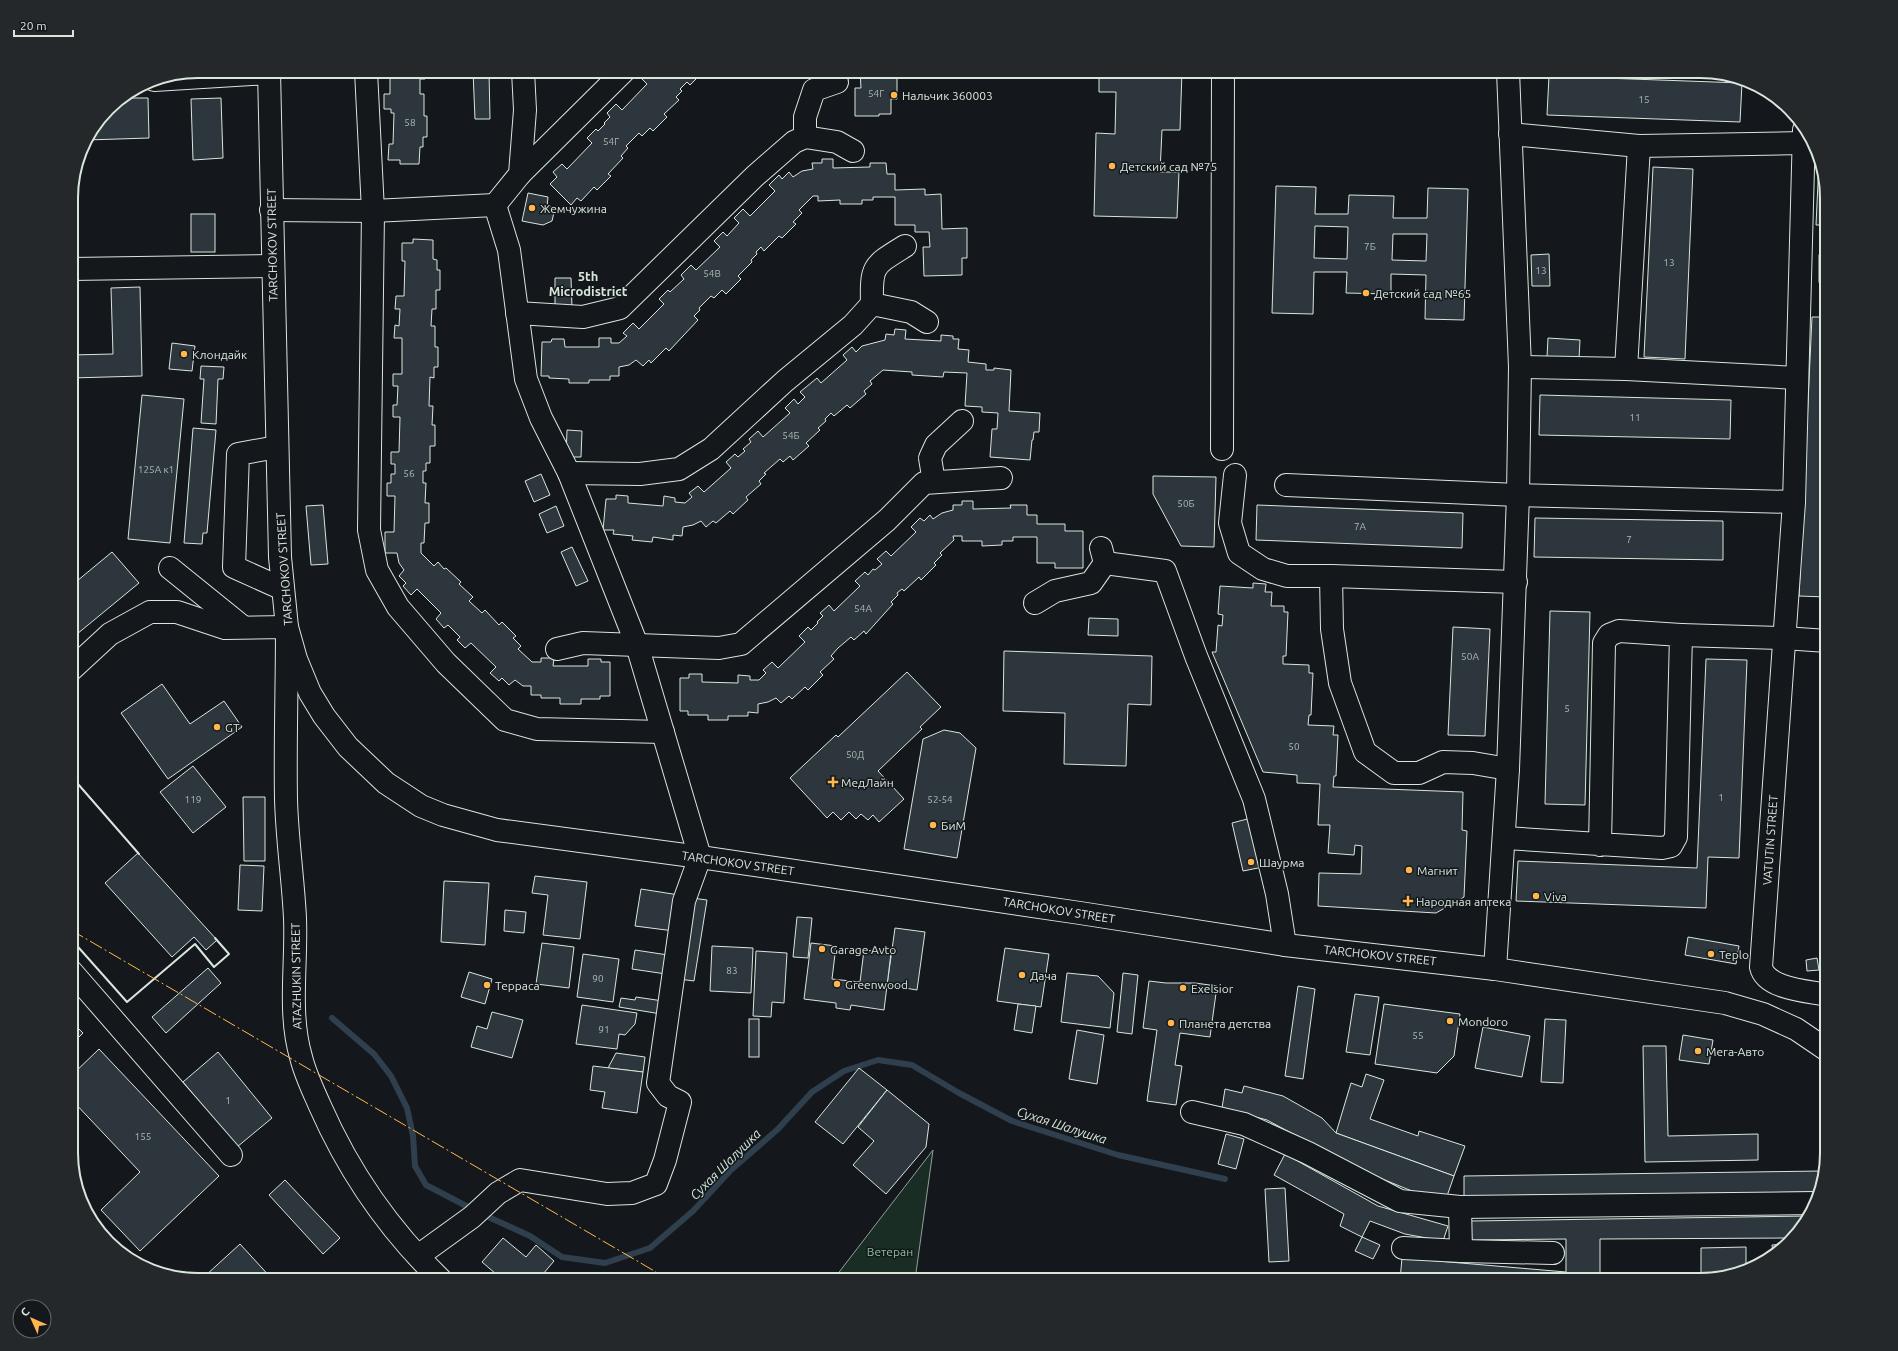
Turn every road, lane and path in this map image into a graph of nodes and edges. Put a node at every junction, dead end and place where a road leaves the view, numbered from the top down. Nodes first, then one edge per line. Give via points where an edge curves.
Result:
1 (269, 78) edge
2 (366, 78) edge
3 (523, 78) edge
4 (617, 78) edge
5 (1223, 78) edge
6 (1508, 78) edge
7 (837, 82) dead end
8 (1510, 134) junction
9 (805, 137) junction
10 (1804, 137) edge
11 (1639, 146) junction
12 (853, 151) dead end
13 (520, 174) junction
14 (495, 205) junction
15 (271, 210) junction
16 (373, 211) junction
17 (905, 246) dead end
18 (273, 266) junction
19 (78, 269) edge
20 (872, 304) junction
21 (517, 313) junction
22 (927, 322) dead end
23 (1520, 367) junction
24 (1626, 369) junction
25 (1797, 378) junction
26 (962, 421) dead end
27 (277, 447) junction
28 (1222, 449) dead end
29 (569, 472) junction
30 (1235, 475) dead end
31 (1002, 478) dead end
32 (934, 482) junction
33 (1286, 485) dead end
34 (1518, 495) junction
35 (1794, 502) junction
36 (170, 568) dead end
37 (1331, 576) junction
38 (1516, 582) junction
39 (282, 589) junction
40 (1035, 603) dead end
41 (243, 627) junction
42 (287, 628) junction
43 (1681, 635) junction
44 (1784, 638) junction
45 (1820, 641) edge
46 (637, 645) junction
47 (557, 649) dead end
48 (78, 664) edge
49 (663, 732) junction
50 (1508, 769) junction
51 (1505, 838) junction
52 (1600, 844) junction
53 (700, 857) junction
54 (1285, 945) junction
55 (1495, 969) junction
56 (78, 979) edge
57 (1820, 994) edge
58 (1820, 1045) edge
59 (1192, 1112) dead end
60 (231, 1155) dead end
61 (1809, 1203) edge
62 (1460, 1208) junction
63 (1403, 1248) dead end
64 (1461, 1251) junction
65 (1553, 1253) dead end
66 (418, 1256) junction
67 (434, 1273) edge

1 - 15 main road, TARCHOKOV STREET
2 - 16 main road
3 - 13 main road via 525,110
4 - 13 main road
5 - 28 main road
6 - 8 main road
7 - 9 main road via 814,90 806,117
8 - 11 main road
8 - 23 main road
9 - 12 main road via 837,142
9 - 21 main road via 794,142 755,176 620,308 583,317
10 - 11 main road
10 - 25 main road, VATUTIN STREET
11 - 24 main road
13 - 14 main road
14 - 16 main road
14 - 21 main road via 509,250
15 - 16 main road
15 - 18 main road, TARCHOKOV STREET
16 - 49 main road via 368,530 377,570 398,607 446,663 505,720 537,729
17 - 20 main road via 879,262 871,279
18 - 19 main road
18 - 27 main road, TARCHOKOV STREET
20 - 22 main road via 911,312
20 - 29 main road via 853,325 785,381 711,449 679,469 640,474
21 - 29 main road via 526,379 541,418
23 - 24 main road
23 - 34 main road
24 - 25 main road
25 - 35 main road, VATUTIN STREET
26 - 32 main road via 936,445 930,458
27 - 39 main road, TARCHOKOV STREET
27 - 39 main road via 238,454 234,567
29 - 46 main road
30 - 37 main road via 1230,523 1239,552 1263,569 1286,576
31 - 32 main road
32 - 46 main road via 924,483 887,520 741,644 719,648
33 - 34 main road
34 - 35 main road
34 - 38 main road
35 - 44 main road, VATUTIN STREET
36 - 41 main road
37 - 38 main road
37 - 50 main road via 1332,629 1340,683 1365,752 1394,773 1419,773 1443,762 1473,763
38 - 50 main road
39 - 42 main road, TARCHOKOV STREET
40 - 54 main road via 1055,591 1091,584 1103,556 1165,571 1196,656 1254,799 1277,894
41 - 42 main road
41 - 48 main road via 225,628 177,612 150,612 110,634
42 - 53 main road, TARCHOKOV STREET via 310,693 324,716 371,770 400,794 421,806 497,830
42 - 66 main road, ATAZHUKIN STREET via 286,800 295,916 294,1014 300,1056 328,1123 358,1179 389,1224
43 - 44 main road
43 - 52 main road via 1619,631 1609,635 1604,643
43 - 52 main road via 1676,837 1671,846 1662,848
44 - 45 main road
44 - 57 main road, VATUTIN STREET via 1761,967 1770,981
46 - 47 main road via 583,643
46 - 49 main road
49 - 53 main road
50 - 51 main road
51 - 52 main road
51 - 55 main road
53 - 54 main road, TARCHOKOV STREET
53 - 66 main road via 684,901 658,1083 668,1096 680,1102 656,1184 632,1193 608,1194 520,1180 498,1193 472,1217
54 - 55 main road, TARCHOKOV STREET
55 - 58 main road, TARCHOKOV STREET via 1725,1003 1763,1014 1796,1029
56 - 60 main road
59 - 62 main road via 1244,1124 1308,1153 1400,1201
61 - 62 main road
62 - 64 main road
63 - 64 main road
64 - 65 main road
66 - 67 main road, ATAZHUKIN STREET

